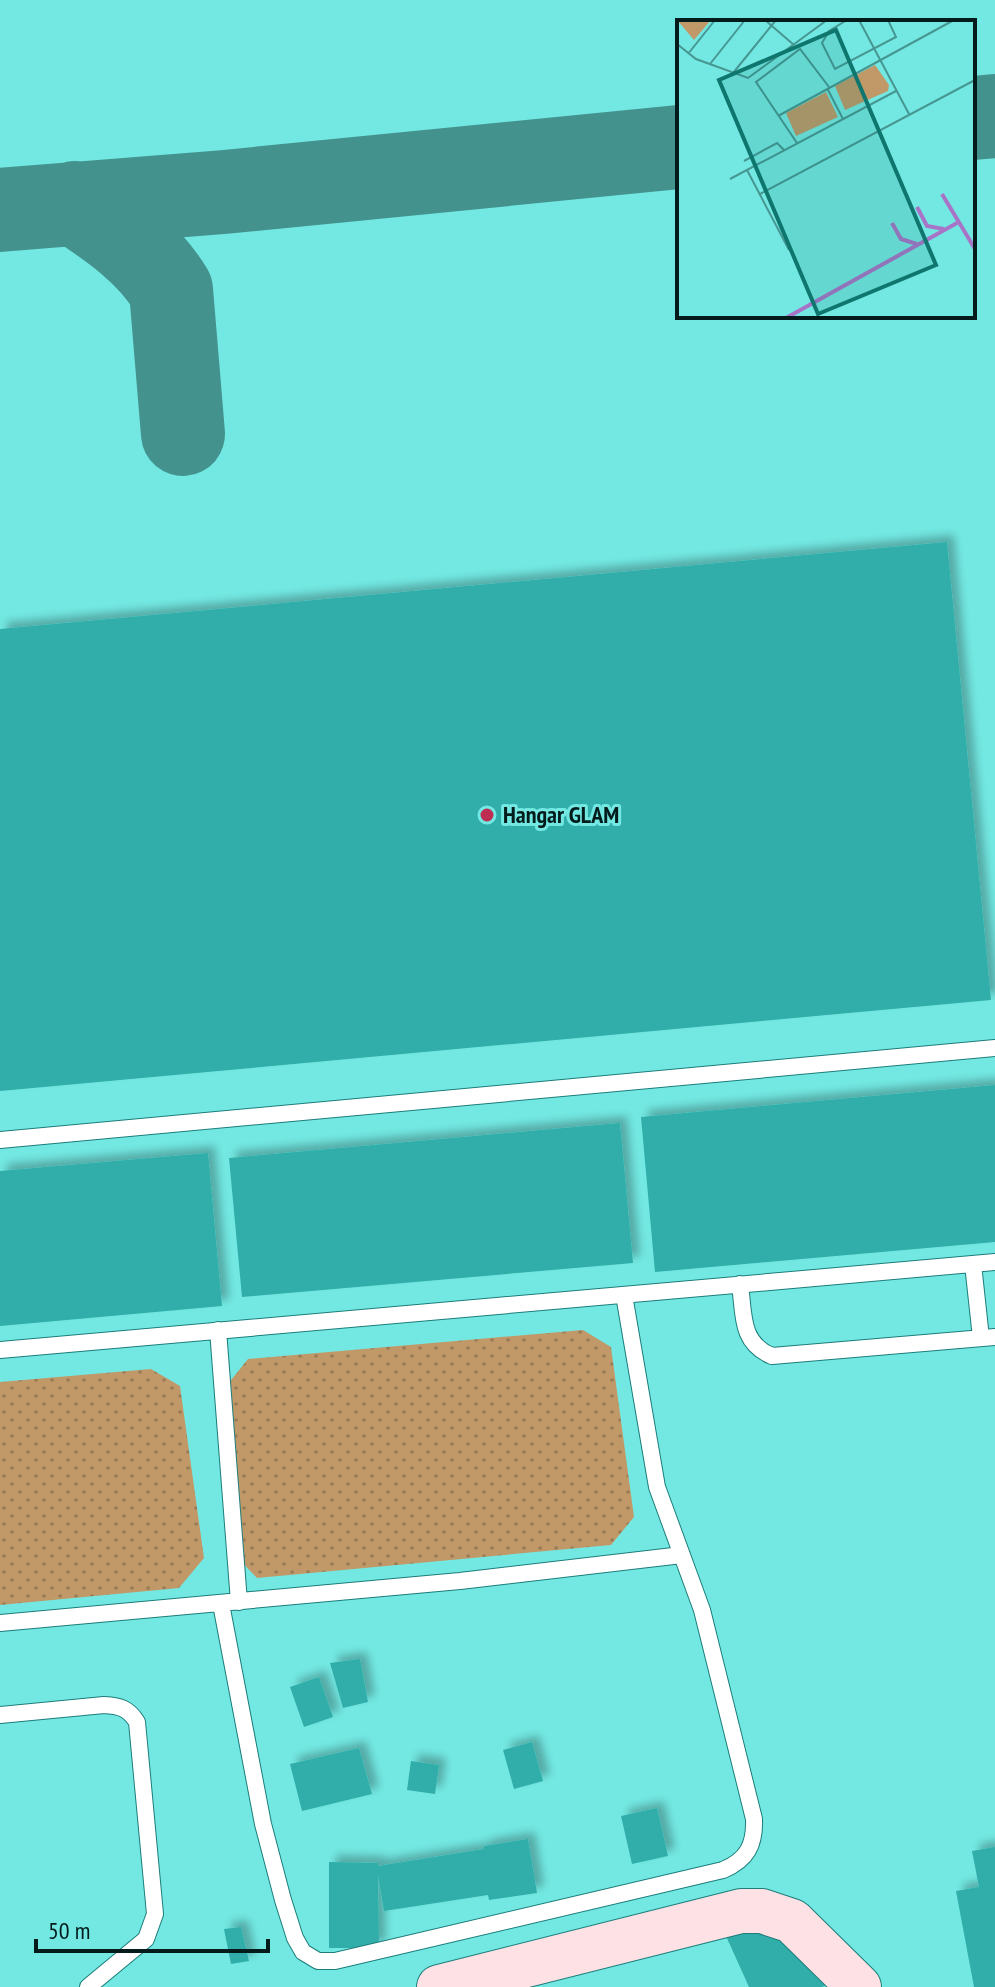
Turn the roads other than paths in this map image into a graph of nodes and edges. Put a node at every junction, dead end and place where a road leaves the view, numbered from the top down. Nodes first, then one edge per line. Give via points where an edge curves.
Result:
1 (995, 1048) edge
2 (0, 1140) edge
3 (995, 1262) edge
4 (973, 1264) junction
5 (740, 1284) junction
6 (624, 1295) junction
7 (218, 1330) junction
8 (988, 1337) edge
9 (0, 1350) edge
10 (682, 1555) junction
11 (239, 1602) junction
12 (221, 1604) junction
13 (0, 1623) edge
14 (0, 1715) edge
15 (88, 1987) edge
16 (439, 1987) edge
17 (859, 1987) edge

1 - 2 lane
3 - 4 lane
4 - 5 lane
4 - 8 lane
5 - 6 lane
5 - 8 lane via 750,1341 772,1356
6 - 7 lane
6 - 10 lane via 657,1487
7 - 9 lane
7 - 11 lane
10 - 11 lane
10 - 12 lane via 702,1610 754,1819 749,1851 723,1870 335,1961 318,1961 303,1952 291,1925 263,1824
11 - 12 lane
12 - 13 lane
14 - 15 lane via 104,1705 130,1711 137,1722 155,1914 146,1939
16 - 17 street via 741,1911 762,1911 792,1921

